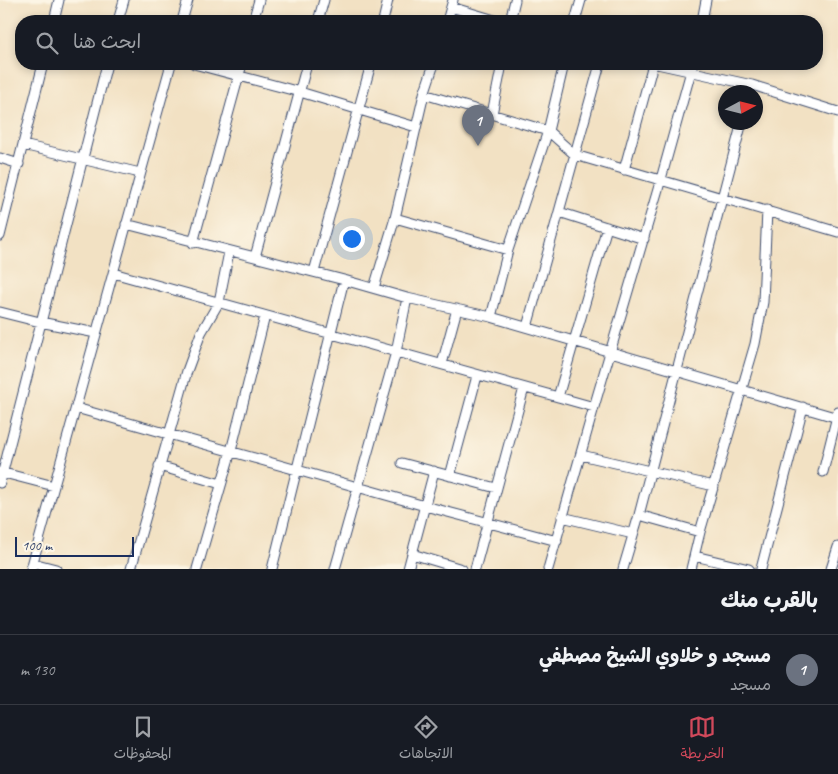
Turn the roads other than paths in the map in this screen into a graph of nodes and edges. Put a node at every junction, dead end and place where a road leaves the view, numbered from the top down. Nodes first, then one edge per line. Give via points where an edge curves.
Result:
1 (59, 0) edge
2 (124, 0) edge
3 (188, 0) edge
4 (259, 0) edge
5 (324, 0) edge
6 (388, 0) edge
7 (515, 0) edge
8 (581, 0) edge
9 (706, 0) edge
10 (452, 4) edge
11 (55, 15) edge
12 (120, 15) edge
13 (184, 15) edge
14 (255, 15) edge
15 (320, 15) edge
16 (384, 15) edge
17 (482, 15) edge
18 (511, 15) edge
19 (577, 15) edge
20 (703, 15) edge
21 (42, 70) edge
22 (105, 70) edge
23 (168, 70) edge
24 (216, 70) edge
25 (240, 70) edge
26 (306, 70) edge
27 (369, 70) edge
28 (432, 70) edge
29 (501, 70) edge
30 (563, 70) edge
31 (598, 70) edge
32 (651, 70) edge
33 (691, 70) edge
34 (698, 70) edge
35 (239, 76) junction
36 (740, 85) edge
37 (300, 92) junction
38 (763, 92) edge
39 (424, 94) junction
40 (359, 109) junction
41 (838, 112) edge
42 (492, 114) junction
43 (416, 127) junction
44 (740, 130) edge
45 (548, 132) junction
46 (23, 145) junction
47 (575, 155) junction
48 (0, 158) edge
49 (82, 160) junction
50 (18, 164) junction
51 (624, 170) junction
52 (140, 173) junction
53 (661, 179) junction
54 (722, 197) junction
55 (767, 210) junction
56 (560, 212) junction
57 (395, 218) junction
58 (126, 224) junction
59 (607, 227) junction
60 (838, 232) edge
61 (0, 236) edge
62 (644, 239) junction
63 (193, 243) junction
64 (508, 250) junction
65 (229, 252) junction
66 (255, 257) junction
67 (314, 272) junction
68 (113, 273) junction
69 (344, 280) junction
70 (374, 288) junction
71 (407, 298) junction
72 (219, 302) junction
73 (457, 309) junction
74 (0, 312) edge
75 (265, 316) junction
76 (491, 317) junction
77 (40, 322) junction
78 (527, 327) junction
79 (96, 333) junction
80 (330, 335) junction
81 (575, 341) junction
82 (396, 352) junction
83 (611, 352) junction
84 (442, 364) junction
85 (676, 370) junction
86 (477, 376) junction
87 (524, 388) junction
88 (742, 390) junction
89 (558, 397) junction
90 (594, 407) junction
91 (802, 407) junction
92 (76, 408) junction
93 (838, 416) edge
94 (168, 433) junction
95 (231, 451) junction
96 (581, 454) junction
97 (402, 463) dead end
98 (159, 466) junction
99 (296, 470) junction
100 (434, 471) junction
101 (650, 472) junction
102 (823, 472) dead end
103 (1, 473) edge
104 (450, 476) junction
105 (0, 483) edge
106 (221, 484) junction
107 (54, 486) junction
108 (714, 486) junction
109 (358, 487) junction
110 (496, 488) junction
111 (425, 506) junction
112 (639, 515) junction
113 (562, 517) junction
114 (488, 523) junction
115 (700, 532) junction
116 (633, 534) junction
117 (557, 540) junction
118 (838, 547) edge
119 (412, 554) junction
120 (695, 556) junction
121 (32, 566) edge
122 (56, 569) edge
123 (131, 569) edge
124 (197, 569) edge
125 (272, 569) edge
126 (335, 569) edge
127 (408, 569) edge
128 (462, 569) edge
129 (475, 569) edge
130 (548, 569) edge
131 (623, 569) edge
132 (692, 569) edge
133 (749, 569) edge
134 (760, 569) edge
135 (832, 569) edge

1 - 11 street
2 - 12 street
3 - 13 street
4 - 14 street
5 - 15 street
6 - 16 street
7 - 18 street
8 - 19 street
9 - 20 street
10 - 17 street
21 - 46 street
22 - 49 street
23 - 52 street
24 - 35 street
25 - 35 street
26 - 37 street
27 - 40 street
28 - 39 street
29 - 42 street
30 - 45 street
31 - 47 street
32 - 51 street
33 - 53 street
34 - 36 street
35 - 37 street
35 - 63 street
37 - 40 street
37 - 66 street
38 - 41 street
39 - 42 street
39 - 43 street
40 - 43 street
40 - 67 street
42 - 45 street
43 - 57 street
44 - 54 street
45 - 47 street
45 - 64 street
46 - 49 street
46 - 50 street
47 - 51 street
47 - 56 street
48 - 50 street
49 - 52 street
49 - 77 street
50 - 61 street
51 - 53 street
52 - 58 street
53 - 54 street
53 - 62 street
54 - 55 street
54 - 85 street
55 - 60 street
55 - 88 street via 763,302
56 - 59 street
56 - 78 street
57 - 64 street
57 - 70 street
58 - 63 street
58 - 68 street
59 - 62 street
59 - 81 street
62 - 83 street
63 - 65 street
64 - 76 street
65 - 66 street
65 - 72 street
66 - 67 street
67 - 69 street
68 - 72 street
68 - 79 street
69 - 70 street
69 - 80 street
70 - 71 street
71 - 73 street
71 - 82 street
72 - 75 street
72 - 94 street via 201,333 186,371
73 - 76 street
73 - 84 street
74 - 77 street
75 - 80 street
75 - 95 street
76 - 78 street
77 - 79 street
77 - 103 street
78 - 81 street
79 - 92 street
80 - 82 street
80 - 99 street
81 - 83 street
81 - 89 street
82 - 84 street
82 - 109 street
83 - 85 street
83 - 90 street
84 - 86 street
85 - 88 street
85 - 101 street
86 - 87 street
86 - 104 street
87 - 89 street
87 - 110 street
88 - 91 street
88 - 108 street
89 - 90 street
90 - 96 street
91 - 93 street
91 - 134 street
92 - 94 street
92 - 107 street
93 - 102 street
94 - 95 street
94 - 98 street
95 - 99 street
95 - 106 street
96 - 101 street
96 - 113 street
97 - 100 street
98 - 106 street
98 - 123 street
99 - 109 street
99 - 125 street
100 - 104 street
100 - 111 street
101 - 108 street
101 - 112 street
103 - 105 street
103 - 107 street
104 - 110 street
106 - 124 street
107 - 121 street
108 - 115 street
109 - 111 street
109 - 126 street
110 - 114 street
111 - 114 street
111 - 119 street
112 - 115 street
112 - 116 street
113 - 116 street
113 - 117 street
114 - 117 street
114 - 129 street
115 - 120 street
116 - 131 street
117 - 130 street
118 - 135 street
119 - 127 street
119 - 128 street
120 - 132 street
120 - 133 street
121 - 122 street

